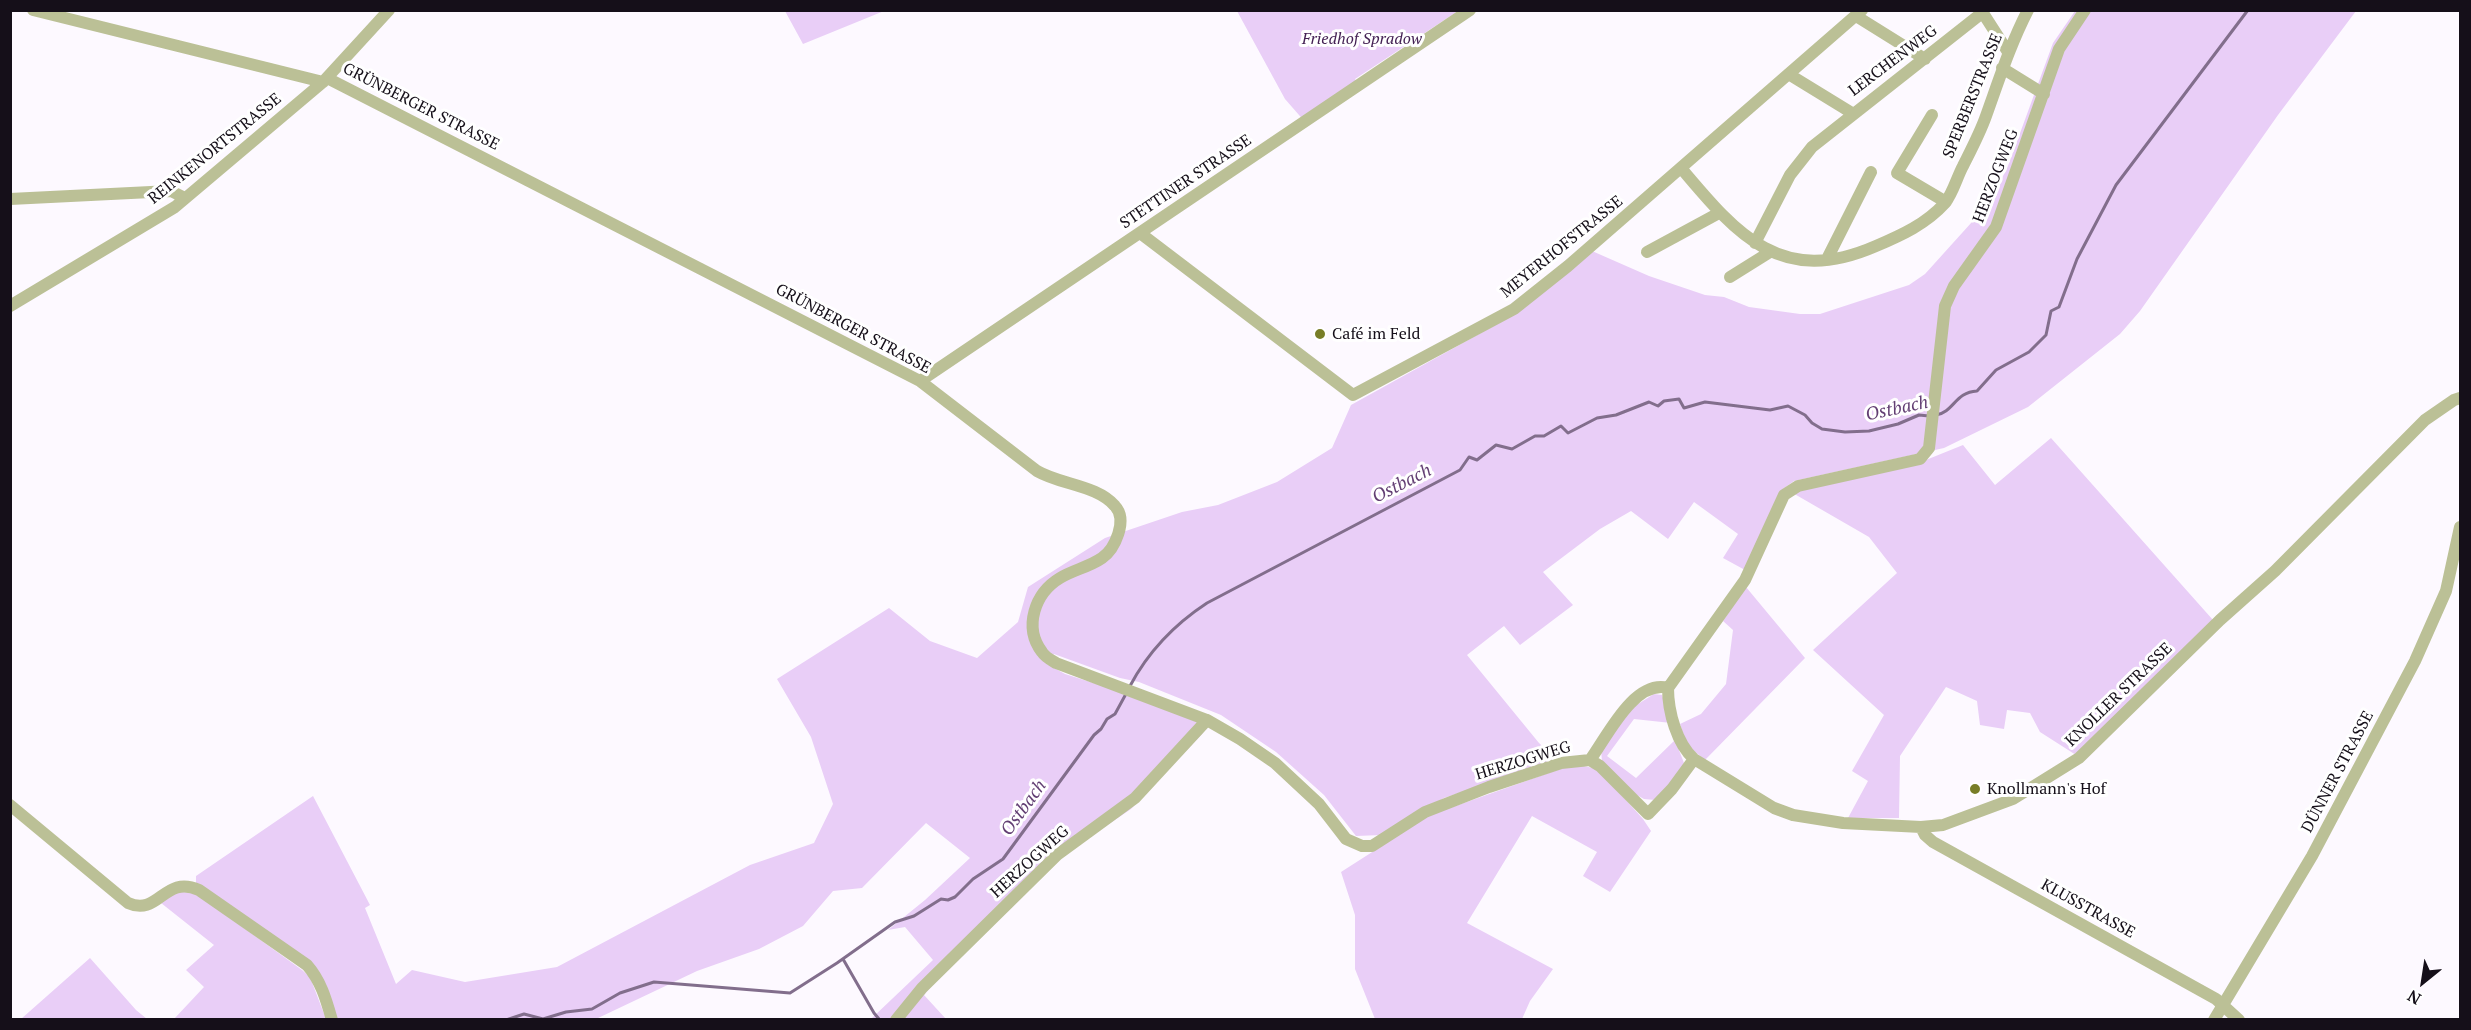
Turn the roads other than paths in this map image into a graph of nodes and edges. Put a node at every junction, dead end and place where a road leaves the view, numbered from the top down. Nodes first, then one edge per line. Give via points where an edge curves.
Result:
1 (33, 10) edge
2 (389, 10) edge
3 (1470, 10) edge
4 (2028, 10) edge
5 (2085, 10) edge
6 (1981, 12) edge
7 (1859, 13) edge
8 (2008, 52) junction
9 (1925, 59) junction
10 (2002, 68) junction
11 (1790, 75) junction
12 (325, 80) junction
13 (2044, 94) junction
14 (1852, 113) junction
15 (1932, 115) dead end
16 (1681, 168) junction
17 (1871, 172) dead end
18 (185, 198) junction
19 (10, 199) edge
20 (1946, 202) junction
21 (1719, 213) junction
22 (1140, 233) junction
23 (1755, 243) junction
24 (1647, 252) dead end
25 (1770, 252) junction
26 (1827, 259) junction
27 (1730, 278) dead end
28 (10, 306) edge
29 (920, 381) junction
30 (2460, 398) edge
31 (2460, 527) edge
32 (1668, 688) junction
33 (1207, 720) junction
34 (1694, 759) junction
35 (1590, 760) junction
36 (10, 805) edge
37 (1921, 827) junction
38 (2223, 1005) junction
39 (332, 1020) edge
40 (896, 1020) edge
41 (2214, 1020) edge
42 (2239, 1020) edge

1 - 12 street, GRÜNBERGER STRASSE
2 - 12 street, REINKENORTSTRASSE
3 - 22 street, STETTINER STRASSE
4 - 8 street, SPERBERSTRASSE
5 - 13 street, HERZOGWEG via 2059,49
6 - 8 street
6 - 9 street, LERCHENWEG
7 - 9 street
7 - 11 street, MEYERHOFSTRASSE
8 - 10 street, SPERBERSTRASSE
9 - 14 street, LERCHENWEG
10 - 13 street
10 - 20 street, SPERBERSTRASSE via 1985,118
11 - 14 street, LERCHENWEG
11 - 16 street, MEYERHOFSTRASSE
12 - 18 street, REINKENORTSTRASSE
12 - 29 street, GRÜNBERGER STRASSE
13 - 32 street, HERZOGWEG via 1996,227 1953,286 1945,306 1929,448 1920,459 1790,489 1746,580
14 - 23 street, LERCHENWEG via 1803,157
15 - 20 street via 1897,172
16 - 21 street, SPERBERSTRASSE
16 - 22 street, MEYERHOFSTRASSE via 1514,309 1353,395
17 - 26 street
18 - 19 street via 171,191
18 - 28 street, REINKENORTSTRASSE
20 - 26 street, SPERBERSTRASSE via 1913,231 1854,256
21 - 23 street, SPERBERSTRASSE
21 - 24 street
22 - 29 street, STETTINER STRASSE
23 - 25 street, SPERBERSTRASSE
25 - 26 street, SPERBERSTRASSE via 1800,260
25 - 27 street
29 - 33 street, GRÜNBERGER STRASSE via 1037,471 1098,493 1118,508 1120,526 1114,544 1103,558 1059,578 1042,593 1032,622 1042,653 1056,663
30 - 37 street, KNOLLER STRASSE via 2425,420 2275,571 2079,758 2013,799 1943,825
31 - 38 street, DÜNNER STRASSE via 2446,591 2415,661 2312,856
32 - 34 street, KNOLLER STRASSE via 1678,738
32 - 35 street, HERZOGWEG via 1653,687 1628,704
33 - 35 street, HERZOGWEG via 1275,763 1319,804 1346,839 1362,846 1372,846 1425,812 1489,787 1561,763
33 - 40 street, HERZOGWEG via 1135,798 1057,855 922,988
34 - 35 street via 1647,814 1600,765
34 - 37 street, KNOLLER STRASSE via 1774,808 1793,815 1843,823
36 - 39 street via 128,903 147,905 177,886 199,890 307,965 323,990
37 - 38 street, KLUSSTRASSE via 1933,842
38 - 41 street, DÜNNER STRASSE
38 - 42 street, KLUSSTRASSE

